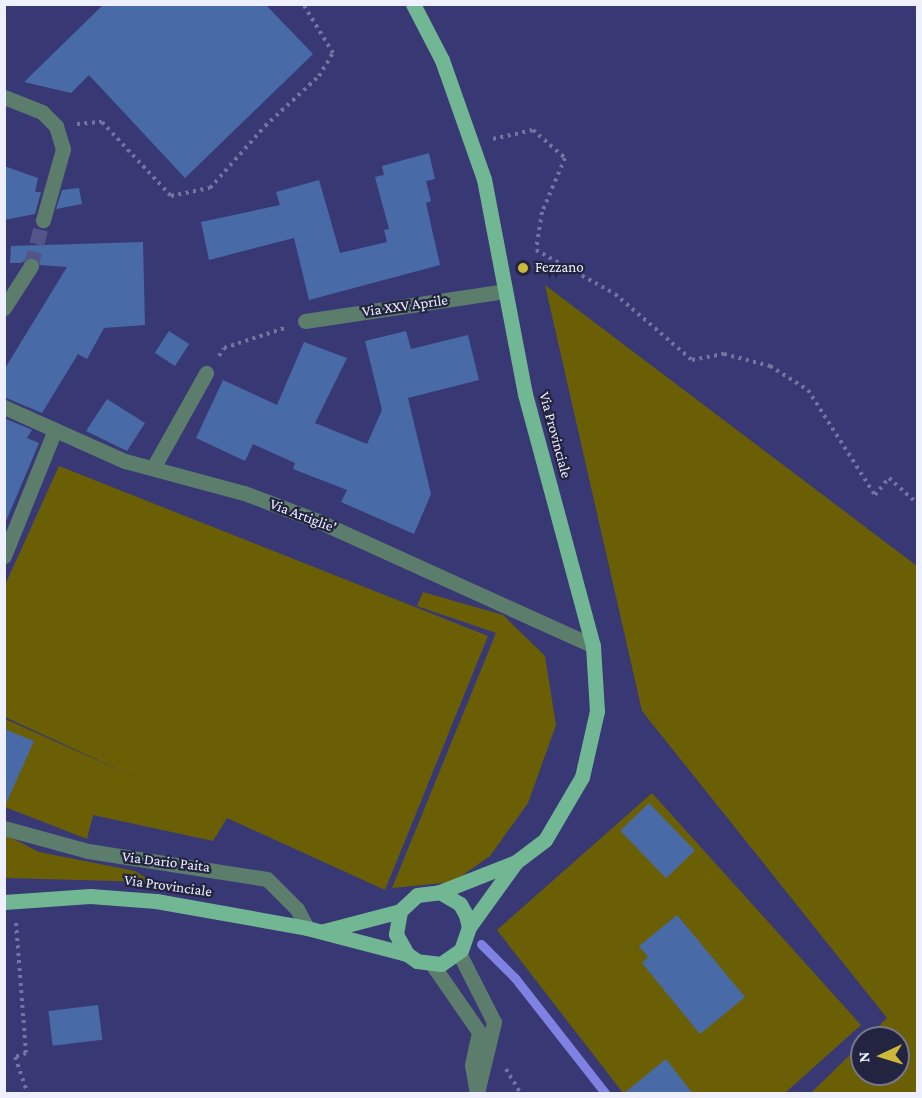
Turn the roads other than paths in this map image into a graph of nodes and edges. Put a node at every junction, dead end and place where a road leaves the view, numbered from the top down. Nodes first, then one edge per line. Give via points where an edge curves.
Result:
1 (413, 4) edge
2 (4, 97) edge
3 (43, 220) tunnel mouth
4 (31, 266) tunnel mouth
5 (505, 291) junction
6 (4, 308) edge
7 (305, 321) road end
8 (206, 373) road end
9 (4, 407) edge
10 (55, 430) junction
11 (153, 468) junction
12 (11, 527) edge
13 (4, 556) edge
14 (593, 646) junction
15 (4, 828) edge
16 (516, 862) junction
17 (440, 892) junction
18 (9, 902) edge
19 (400, 911) junction
20 (469, 927) junction
21 (307, 928) junction
22 (324, 932) junction
23 (459, 953) junction
24 (407, 954) junction
25 (432, 964) junction

1 - 5 main road, Via Provinciale via 442,60 477,159
2 - 3 street via 42,112 56,126 63,149
4 - 6 street
5 - 7 street, Via XXV Aprile
5 - 14 main road, Via Provinciale via 525,394
8 - 11 street
9 - 10 street, Via Artiglie'
10 - 11 street, Via Artiglie'
10 - 12 street
11 - 14 street, Via Artiglie' via 244,494 318,521
12 - 13 street
14 - 16 main road, Via Provinciale via 597,711 582,777 545,840
15 - 21 street, Via Dario Paita via 88,851 267,879 297,909
16 - 17 main road
16 - 20 main road
17 - 19 main road via 417,895
17 - 20 main road via 460,904
18 - 21 main road, Via Provinciale via 126,898
19 - 22 main road
19 - 24 main road via 396,934
20 - 23 main road
21 - 22 main road, Via Provinciale
22 - 24 main road, Via Provinciale
23 - 25 main road
23 - 25 street via 494,1022 477,1093 472,1065 478,1032
24 - 25 main road

